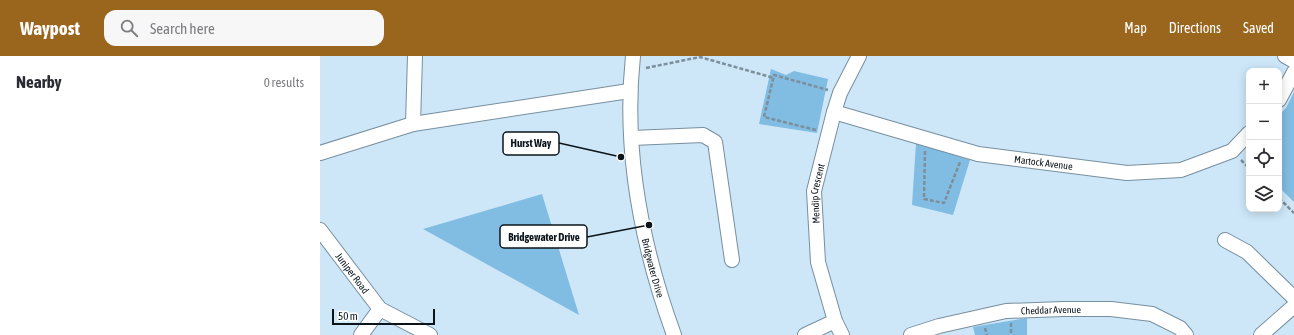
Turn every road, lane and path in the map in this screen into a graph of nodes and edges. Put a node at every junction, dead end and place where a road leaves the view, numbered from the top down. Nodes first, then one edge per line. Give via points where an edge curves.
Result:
1 (415, 56) edge
2 (633, 56) edge
3 (858, 56) edge
4 (1285, 56) edge
5 (1294, 61) edge
6 (631, 71) junction
7 (1294, 72) edge
8 (774, 78) junction
9 (629, 92) junction
10 (840, 93) junction
11 (1282, 94) edge
12 (834, 112) junction
13 (413, 124) junction
14 (828, 132) junction
15 (1246, 136) edge
16 (632, 138) junction
17 (925, 138) junction
18 (965, 150) junction
19 (320, 153) edge
20 (1282, 201) edge
21 (1294, 213) edge
22 (320, 230) edge
23 (1225, 240) dead end
24 (732, 260) dead end
25 (1294, 298) edge
26 (1294, 306) edge
27 (380, 309) junction
28 (835, 321) junction
29 (361, 335) edge
30 (430, 335) edge
31 (674, 335) edge
32 (805, 335) edge
33 (842, 335) edge
34 (912, 335) edge
35 (1186, 335) edge
36 (1262, 335) edge

1 - 13 street
2 - 6 street, Bridgwater Drive
3 - 10 street, Mendip Crescent
4 - 5 street
6 - 8 path via 700,57
6 - 9 street, Bridgwater Drive
7 - 11 street
8 - 10 path via 774,75
8 - 14 path via 764,117
9 - 13 street
9 - 16 street, Bridgwater Drive
10 - 12 street, Mendip Crescent
12 - 14 street, Mendip Crescent
12 - 17 street, Martock Avenue
13 - 19 street
14 - 28 street, Mendip Crescent via 814,191 818,262
15 - 18 street, Martock Avenue via 1232,151 1180,170 1127,173 978,154
16 - 24 street via 703,135 715,142
16 - 31 street, Bridgwater Drive via 646,239 658,292
17 - 18 street, Martock Avenue
17 - 18 path via 924,199 944,203
20 - 21 path
22 - 27 street, Juniper Road
23 - 25 street via 1247,252
26 - 36 street
27 - 29 street
27 - 30 street, Juniper Road
28 - 32 street
28 - 33 street, Mendip Crescent
34 - 35 street, Cheddar Avenue via 939,326 1006,311 1111,309 1152,314 1180,328

